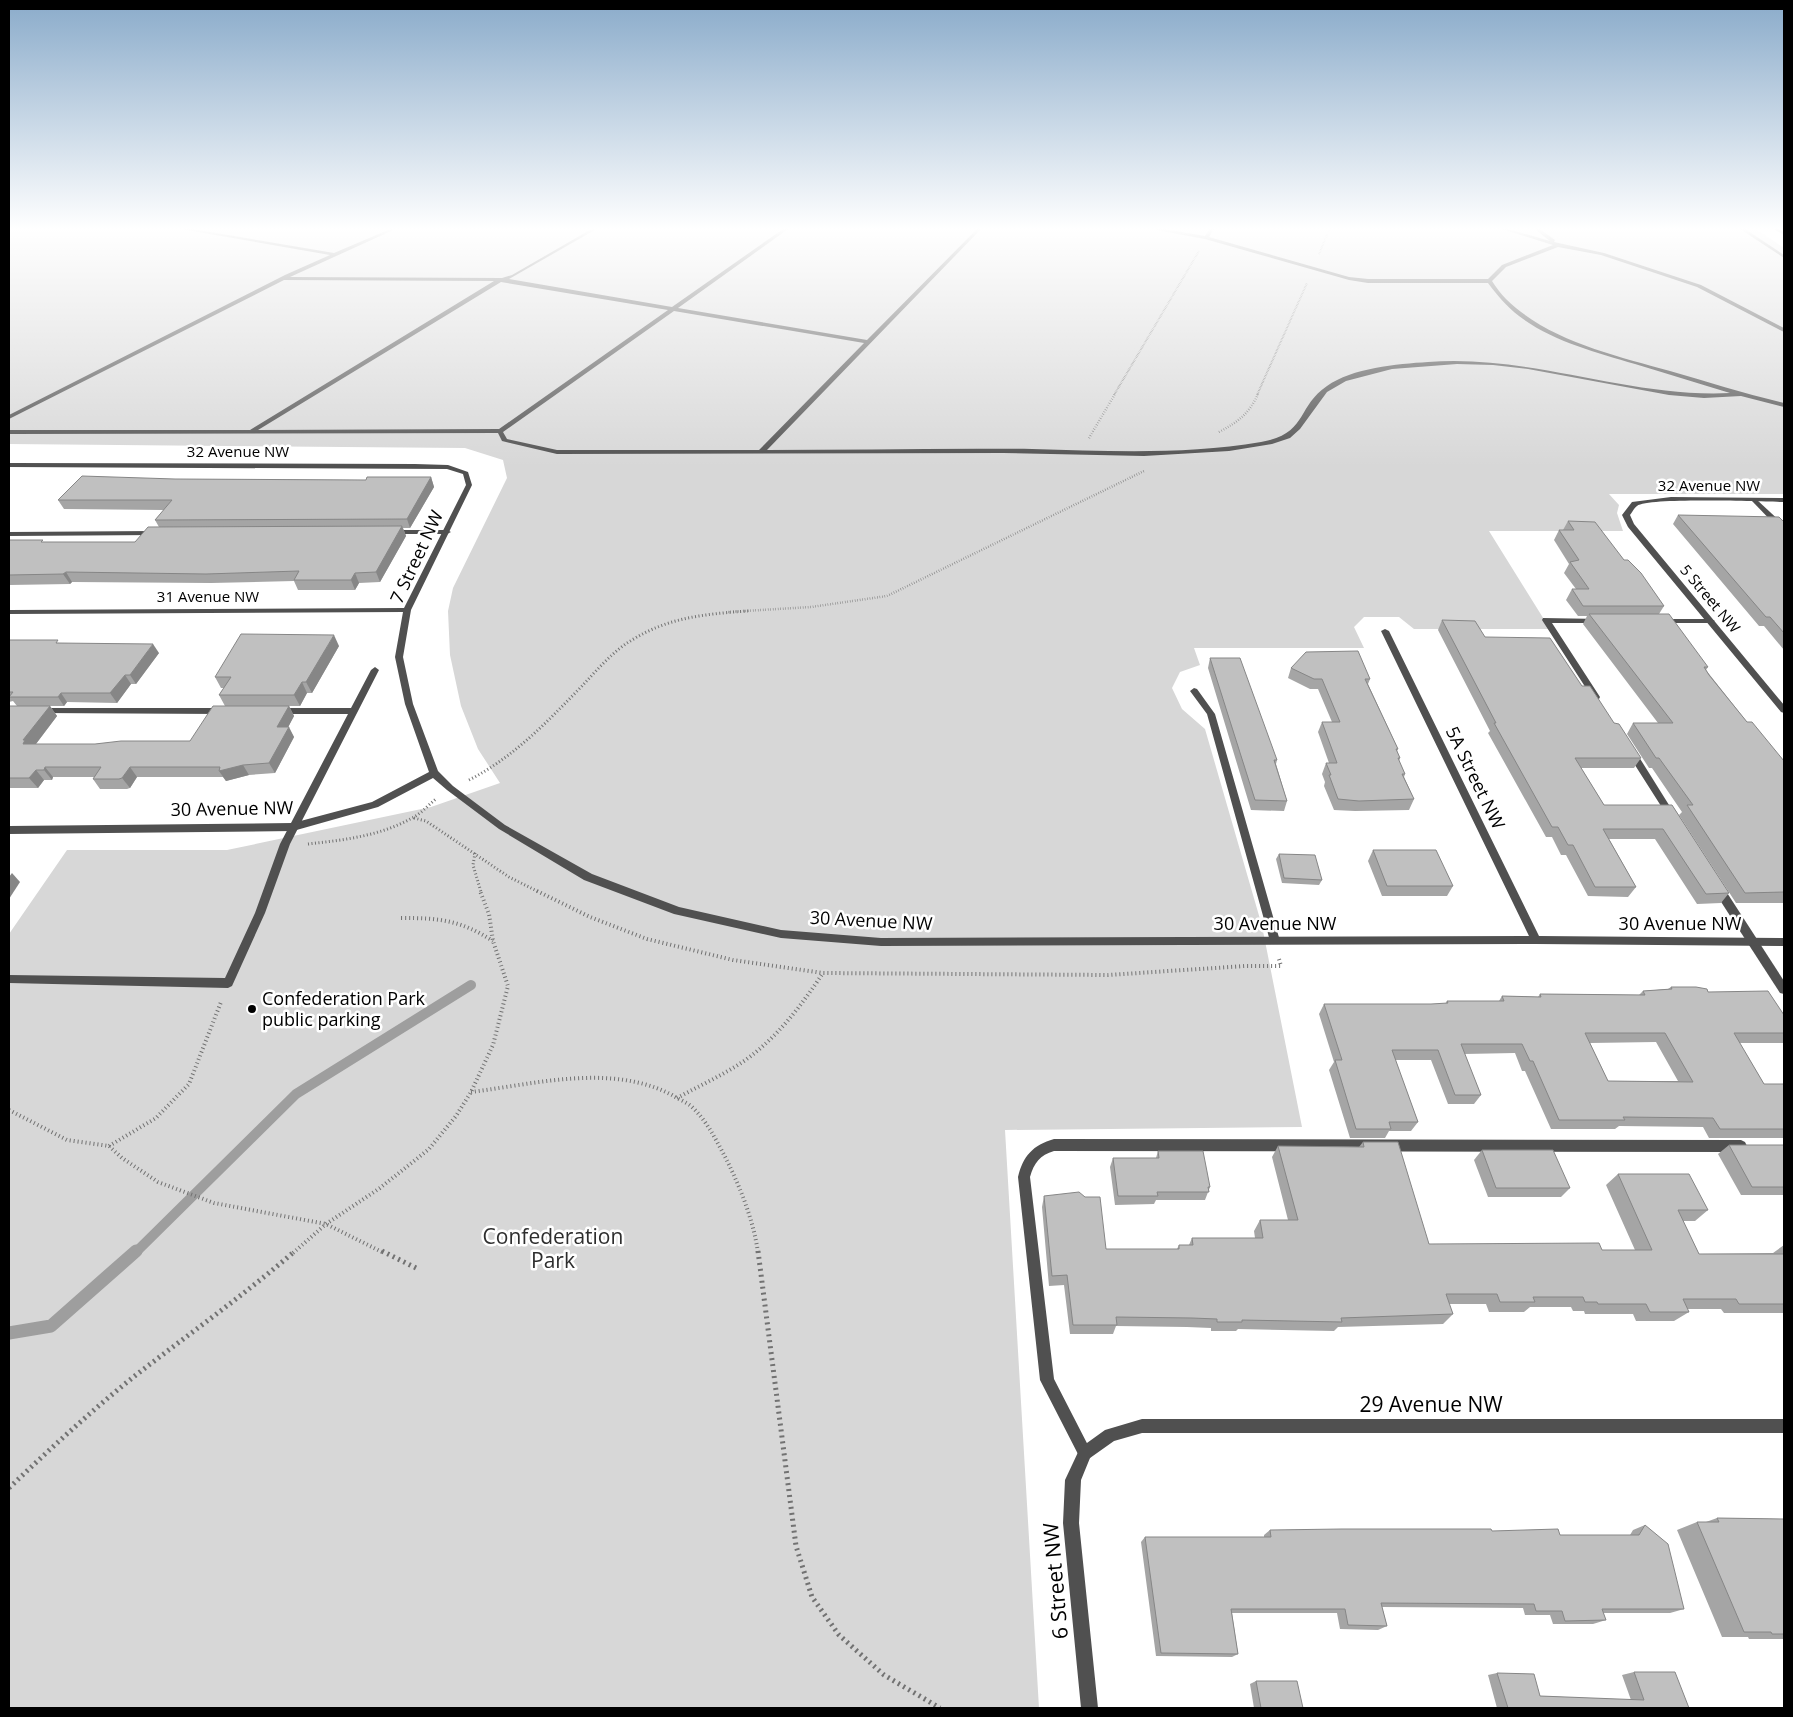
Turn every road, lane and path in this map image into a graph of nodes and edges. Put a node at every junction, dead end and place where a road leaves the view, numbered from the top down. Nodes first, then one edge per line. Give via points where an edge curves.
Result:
1 (225, 307) edge
2 (454, 307) edge
3 (663, 307) edge
4 (677, 307) edge
5 (901, 307) edge
6 (1165, 307) edge
7 (1297, 307) edge
8 (1513, 307) edge
9 (1740, 307) edge
10 (674, 309) junction
11 (1784, 330) edge
12 (866, 342) junction
13 (1740, 394) junction
14 (1784, 405) edge
15 (9, 416) edge
16 (252, 431) junction
17 (500, 431) junction
18 (9, 432) edge
19 (1212, 436) dead end
20 (1081, 451) junction
21 (761, 452) junction
22 (1177, 453) junction
23 (9, 465) edge
24 (466, 473) joint
25 (1754, 500) junction
26 (1784, 500) edge
27 (1635, 504) joint
28 (1784, 530) edge
29 (380, 532) edge
30 (447, 532) junction
31 (166, 533) edge
32 (9, 534) edge
33 (407, 610) junction
34 (9, 612) edge
35 (1604, 621) edge
36 (1653, 621) edge
37 (1710, 621) junction
38 (1385, 631) dead end
39 (375, 670) dead end
40 (1194, 691) dead end
41 (1600, 704) edge
42 (1784, 710) edge
43 (28, 711) edge
44 (236, 711) edge
45 (266, 711) edge
46 (355, 711) junction
47 (1627, 746) edge
48 (434, 772) junction
49 (473, 778) dead end
50 (1676, 822) edge
51 (293, 827) junction
52 (9, 830) edge
53 (285, 844) junction
54 (1713, 880) edge
55 (401, 918) dead end
56 (1536, 940) junction
57 (494, 941) junction
58 (1275, 941) junction
59 (1752, 942) junction
60 (1784, 942) edge
61 (823, 973) dead end
62 (9, 980) edge
63 (228, 982) junction
64 (1784, 990) edge
65 (471, 1092) junction
66 (677, 1098) junction
67 (9, 1110) edge
68 (110, 1146) junction
69 (1754, 1146) edge
70 (326, 1224) junction
71 (418, 1269) dead end
72 (1784, 1426) edge
73 (1085, 1453) junction
74 (9, 1488) edge
75 (940, 1708) edge
76 (1089, 1708) edge

1 - 15 street
2 - 16 street
3 - 10 street
4 - 10 street
5 - 12 street
6 - 20 path
7 - 19 path via 1251,410 1238,422
8 - 13 street via 1527,318 1585,346
9 - 11 street
10 - 12 street
10 - 17 street
12 - 21 street
13 - 14 street
13 - 22 street via 1666,395 1502,364 1456,362 1418,365 1391,368 1329,387 1291,436 1260,444
16 - 17 street
16 - 18 street
17 - 21 street via 504,440 557,452
20 - 21 street
20 - 22 street
22 - 49 path via 1134,477 887,596 811,607 700,614 658,627 631,640 608,659 530,739
23 - 24 street, 32 Avenue NW via 415,466 448,467
24 - 30 street, 7 Street NW via 469,485
25 - 26 street, 32 Avenue NW
25 - 27 street, 32 Avenue NW via 1671,499
25 - 28 street
27 - 37 street, 5 Street NW via 1626,515 1630,525
29 - 30 street
30 - 33 street, 7 Street NW
31 - 32 street
33 - 34 street, 31 Avenue NW
33 - 48 street, 7 Street NW via 399,657 409,704
35 - 41 street via 1546,620
36 - 37 street
37 - 42 street, 5 Street NW
38 - 56 street, 5A Street NW
39 - 46 street
40 - 58 street via 1211,714
43 - 44 street
45 - 46 street
46 - 51 street
47 - 50 street
48 - 51 street, 30 Avenue NW via 375,805
48 - 58 street, 30 Avenue NW via 502,827 588,876 678,911 781,934 881,942
51 - 52 street, 30 Avenue NW
51 - 53 street
53 - 57 path via 354,839 414,818 426,821 475,853 476,879 489,914
53 - 63 street via 260,913
54 - 59 street
55 - 57 path via 447,918 470,925
56 - 58 street, 30 Avenue NW
56 - 59 street, 30 Avenue NW
57 - 65 path via 508,986 505,1006 494,1044
59 - 60 street, 30 Avenue NW
59 - 64 street
61 - 66 path via 782,1029 730,1069
62 - 63 street
63 - 68 path via 189,1084 156,1118
65 - 66 path via 603,1078 632,1080
65 - 70 path via 428,1149 380,1188
66 - 75 path via 706,1122 714,1136 734,1173 755,1237 796,1546 812,1597 839,1635 884,1676
67 - 68 path via 67,1140
68 - 70 path via 158,1182 214,1203
69 - 73 street via 1054,1145 1038,1150 1026,1166 1024,1177 1047,1380
70 - 71 path
70 - 74 path via 264,1278 135,1376
72 - 73 street, 29 Avenue NW via 1142,1426 1110,1435
73 - 76 street, 6 Street NW via 1073,1480 1071,1523

